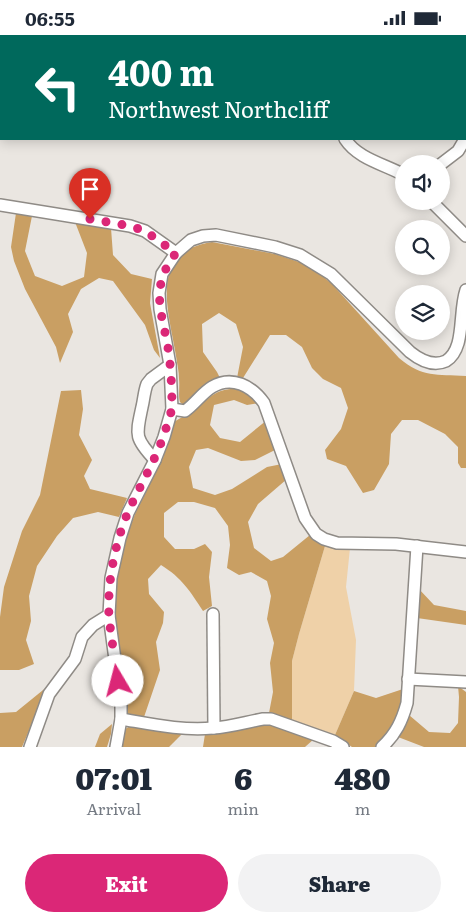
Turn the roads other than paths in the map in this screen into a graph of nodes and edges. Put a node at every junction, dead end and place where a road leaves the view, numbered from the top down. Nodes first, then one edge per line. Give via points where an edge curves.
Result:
1 (346, 140) edge
2 (464, 140) edge
3 (450, 157) edge
4 (395, 170) edge
5 (0, 205) edge
6 (440, 210) edge
7 (466, 236) edge
8 (176, 253) junction
9 (466, 290) edge
10 (170, 365) junction
11 (172, 409) junction
12 (155, 460) junction
13 (416, 546) junction
14 (466, 552) edge
15 (213, 614) dead end
16 (109, 615) junction
17 (408, 679) junction
18 (466, 682) edge
19 (121, 719) junction
20 (214, 728) junction
21 (30, 747) edge
22 (116, 747) edge
23 (343, 747) edge
24 (382, 747) edge

1 - 4 street via 368,159
2 - 3 street
5 - 8 street via 130,226 145,231
6 - 7 street
8 - 9 street via 191,240 216,235 300,255 331,274 410,352 435,364 453,358 463,345
8 - 10 street via 162,274 159,293
10 - 11 street
10 - 12 street via 147,384 137,426 141,445
11 - 12 street
11 - 13 street via 185,411 220,383 246,385 264,403 305,519 316,534 337,543
12 - 16 street via 128,513 120,538 111,578
13 - 14 street
13 - 17 street
15 - 20 street
16 - 19 street
16 - 21 street via 82,637 75,659 49,694
17 - 18 street
17 - 24 street via 407,703 401,724
19 - 20 street via 162,726
19 - 22 street
20 - 23 street via 271,719

